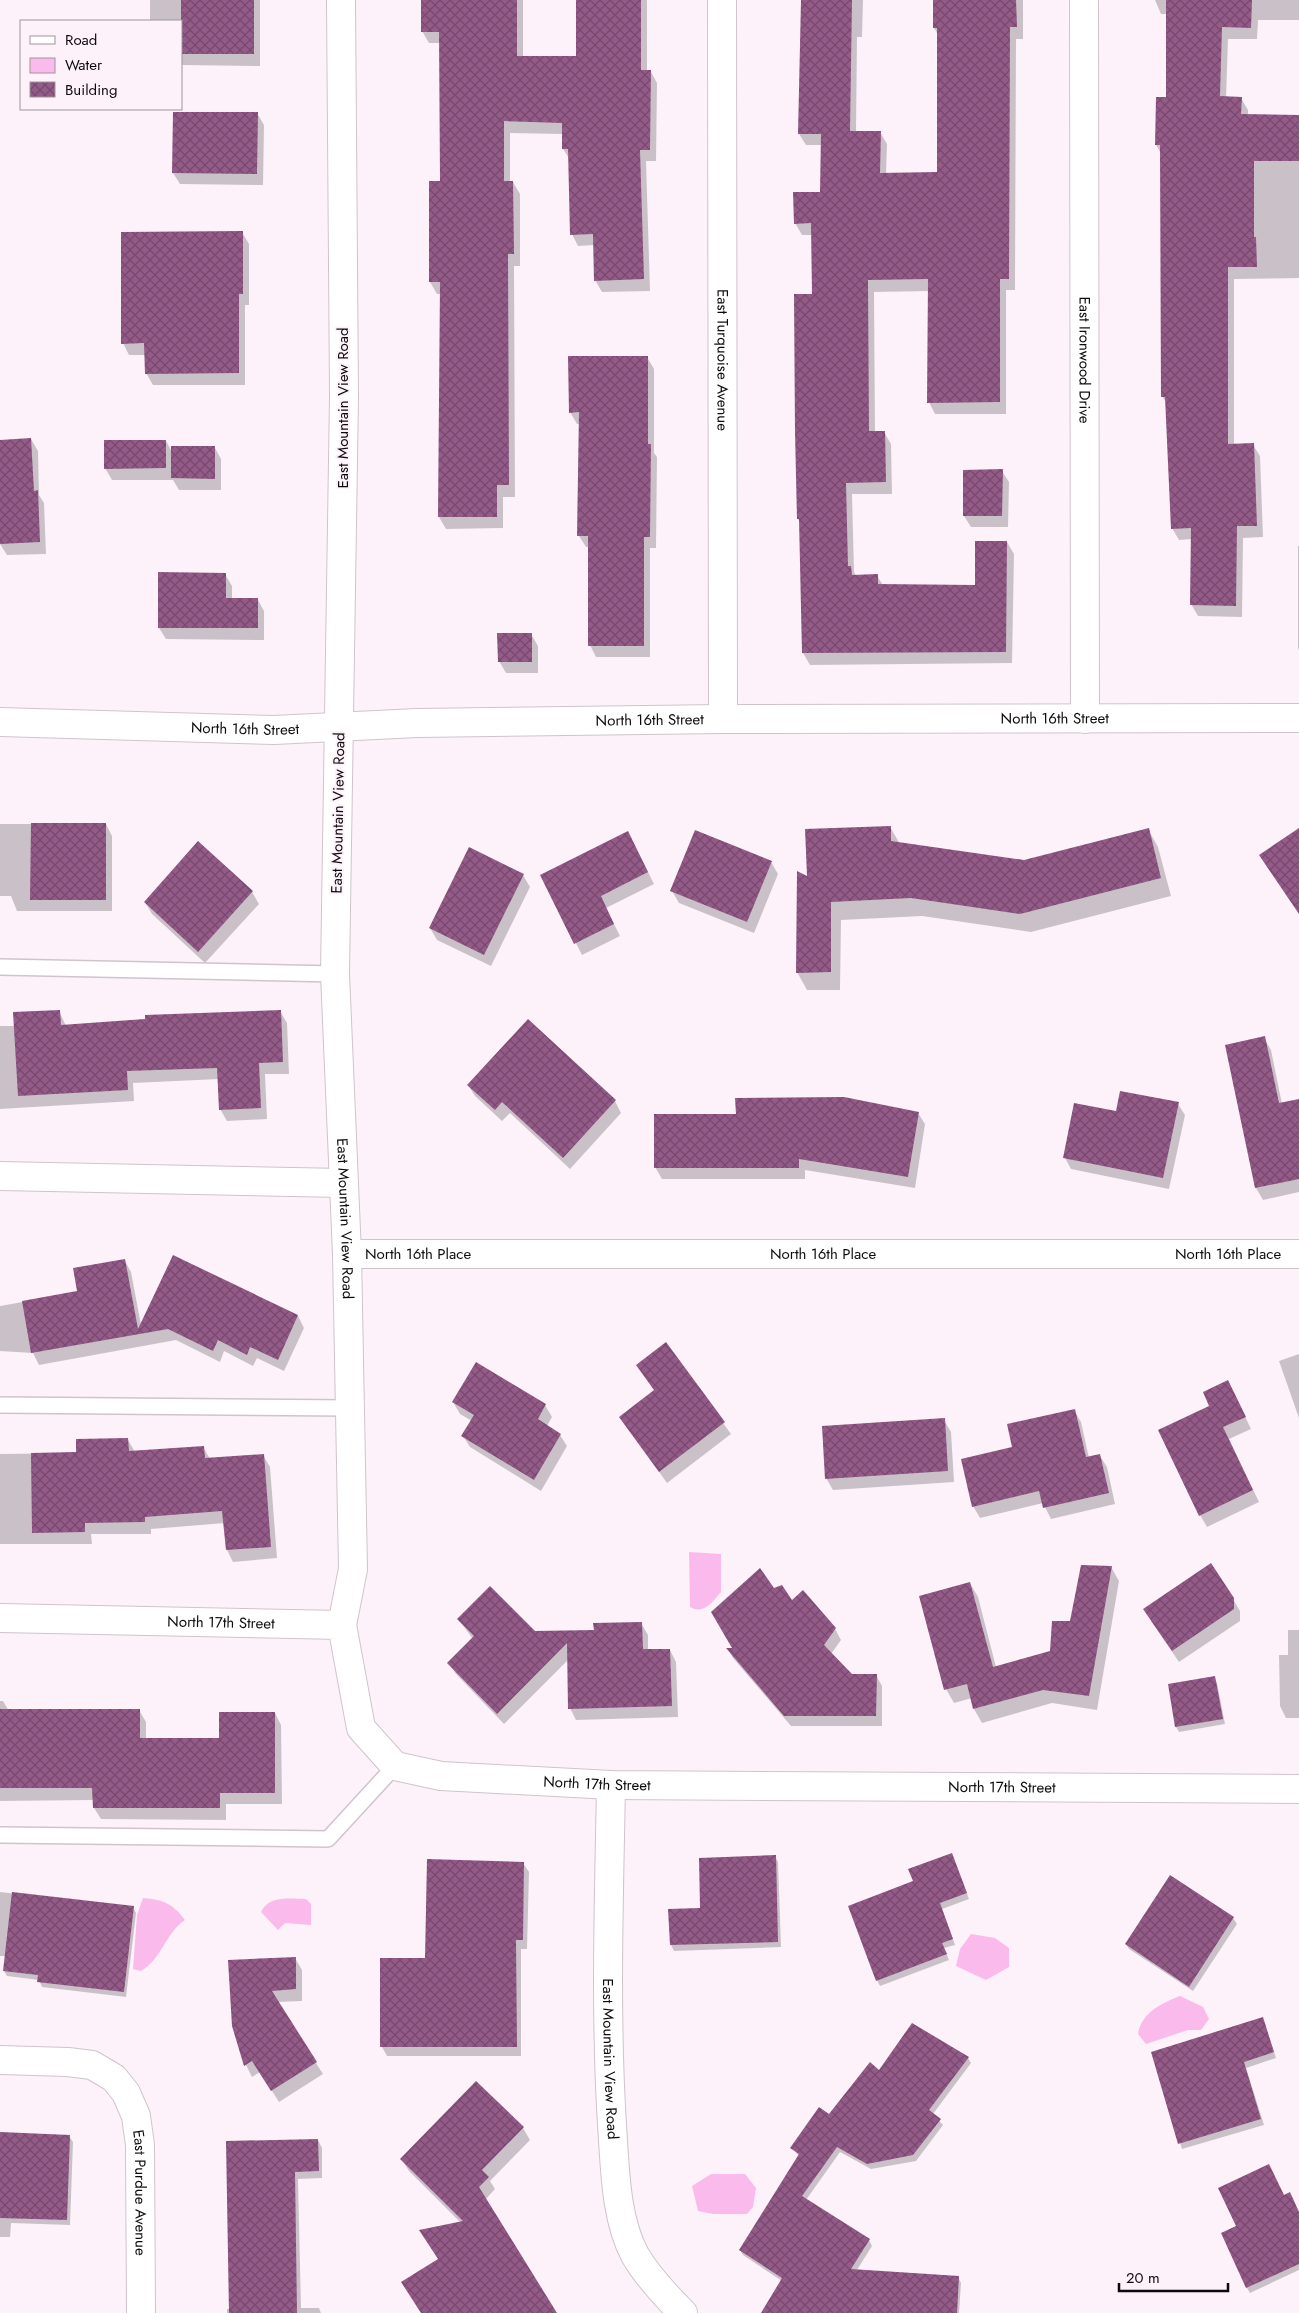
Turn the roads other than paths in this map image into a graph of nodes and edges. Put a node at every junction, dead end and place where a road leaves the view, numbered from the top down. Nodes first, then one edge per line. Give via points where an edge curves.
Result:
1 (341, 0) edge
2 (722, 0) edge
3 (1084, 0) edge
4 (1299, 718) edge
5 (723, 719) junction
6 (1085, 719) junction
7 (0, 722) edge
8 (340, 726) junction
9 (0, 967) edge
10 (335, 974) junction
11 (0, 1176) edge
12 (344, 1182) junction
13 (347, 1254) junction
14 (1299, 1254) edge
15 (0, 1405) edge
16 (351, 1408) junction
17 (0, 1618) edge
18 (342, 1625) junction
19 (395, 1766) junction
20 (611, 1785) junction
21 (1299, 1789) edge
22 (0, 1835) edge
23 (0, 2060) edge
24 (141, 2313) edge
25 (683, 2313) edge

1 - 8 street, East Mountain View Road via 344,396
2 - 5 street, East Turquoise Avenue
3 - 6 street, East Ironwood Drive
4 - 6 street, North 16th Street
5 - 6 street, North 16th Street
5 - 8 street, North 16th Street
7 - 8 street, North 16th Street via 274,730
8 - 10 street, East Mountain View Road
9 - 10 lane
10 - 12 street, East Mountain View Road
11 - 12 street
12 - 13 street, East Mountain View Road
13 - 14 street, North 16th Place
13 - 16 street, East Mountain View Road
15 - 16 lane
16 - 18 street, East Mountain View Road via 354,1569
17 - 18 street, North 17th Street
18 - 19 street via 361,1728
19 - 20 street, North 17th Street via 441,1776
19 - 22 lane via 328,1839
20 - 21 street, North 17th Street
20 - 25 street, East Mountain View Road via 608,1980 616,2179 621,2212 635,2254 652,2280
23 - 24 street, East Purdue Avenue via 92,2065 114,2078 126,2093 136,2116 140,2145

